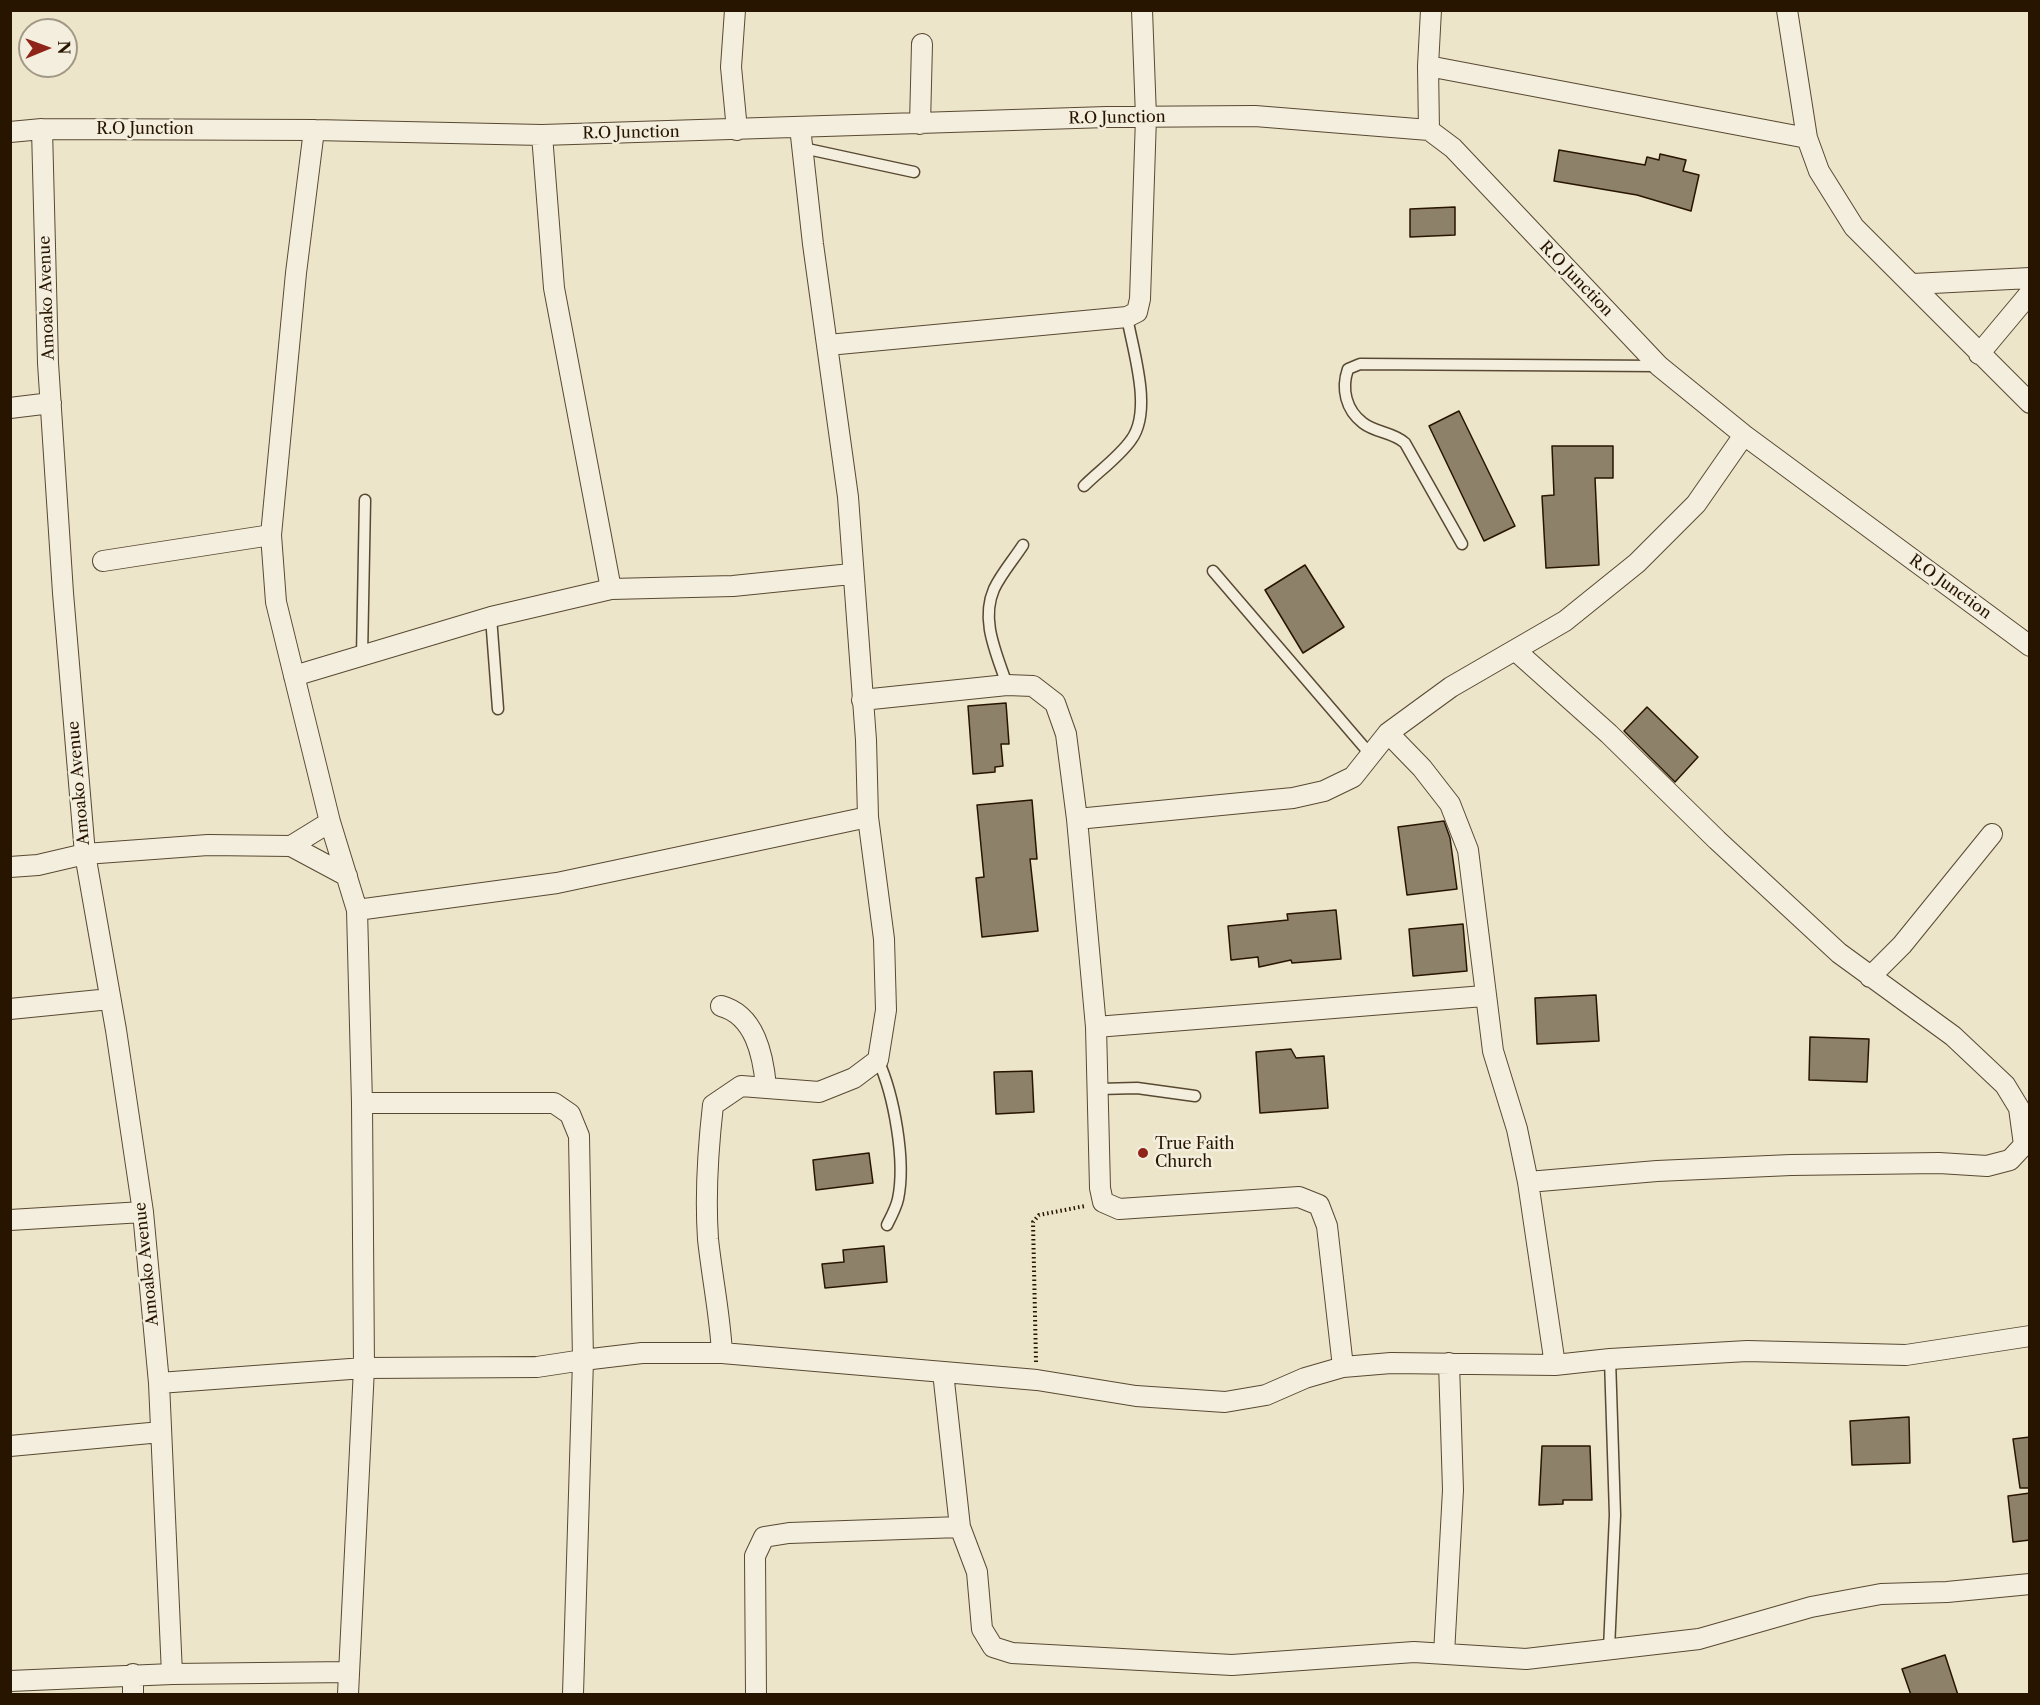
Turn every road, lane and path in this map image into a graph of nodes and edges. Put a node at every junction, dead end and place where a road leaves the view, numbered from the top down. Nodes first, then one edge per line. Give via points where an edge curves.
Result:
1 (735, 10) edge
2 (1143, 10) edge
3 (1431, 10) edge
4 (1787, 10) edge
5 (922, 44) dead end
6 (1428, 66) junction
7 (1146, 117) junction
8 (920, 124) junction
9 (800, 127) junction
10 (42, 129) junction
11 (314, 130) junction
12 (737, 130) junction
13 (1429, 130) junction
14 (10, 132) edge
15 (542, 135) junction
16 (1807, 138) junction
17 (803, 148) junction
18 (914, 172) dead end
19 (2030, 278) edge
20 (1913, 284) junction
21 (2030, 293) edge
22 (1127, 317) junction
23 (828, 345) junction
24 (1979, 354) junction
25 (1659, 366) junction
26 (51, 403) junction
27 (2030, 403) edge
28 (10, 408) edge
29 (1744, 435) junction
30 (1084, 486) dead end
31 (365, 500) dead end
32 (271, 535) junction
33 (1462, 543) dead end
34 (1023, 545) dead end
35 (103, 561) dead end
36 (1214, 571) dead end
37 (851, 573) junction
38 (611, 589) junction
39 (491, 616) junction
40 (2030, 646) edge
41 (1516, 651) junction
42 (362, 656) junction
43 (294, 676) junction
44 (1007, 685) junction
45 (862, 700) junction
46 (498, 709) dead end
47 (1389, 733) junction
48 (1370, 754) junction
49 (868, 817) junction
50 (1077, 819) junction
51 (330, 822) junction
52 (1992, 834) dead end
53 (291, 846) junction
54 (85, 854) junction
55 (10, 867) edge
56 (347, 876) junction
57 (357, 910) junction
58 (1870, 977) junction
59 (1484, 996) junction
60 (110, 999) junction
61 (721, 1006) dead end
62 (10, 1009) edge
63 (1096, 1027) junction
64 (878, 1060) junction
65 (766, 1086) junction
66 (1099, 1089) junction
67 (1195, 1096) dead end
68 (362, 1103) junction
69 (1528, 1182) junction
70 (1103, 1202) junction
71 (143, 1212) junction
72 (10, 1220) edge
73 (887, 1225) dead end
74 (2030, 1336) edge
75 (722, 1353) junction
76 (1610, 1359) junction
77 (583, 1360) junction
78 (1449, 1363) junction
79 (1555, 1365) junction
80 (1343, 1367) junction
81 (364, 1368) junction
82 (943, 1372) junction
83 (1037, 1380) junction
84 (159, 1383) junction
85 (161, 1432) junction
86 (10, 1446) edge
87 (960, 1527) junction
88 (2030, 1584) edge
89 (1609, 1649) junction
90 (1444, 1654) junction
91 (349, 1672) junction
92 (133, 1674) junction
93 (172, 1674) junction
94 (10, 1682) edge
95 (133, 1695) edge
96 (348, 1695) edge
97 (573, 1695) edge
98 (756, 1695) edge

1 - 12 street via 731,67
2 - 7 street
3 - 6 street
4 - 16 street
5 - 8 street
6 - 13 street
6 - 16 street
7 - 8 street, R.O Junction
7 - 13 street, R.O Junction via 1255,116
7 - 22 street via 1140,299 1137,312
8 - 9 street, R.O Junction
9 - 12 street, R.O Junction
9 - 17 street
10 - 11 street, R.O Junction
10 - 14 street, R.O Junction
10 - 26 street, Amoako Avenue
11 - 15 street, R.O Junction
11 - 32 street
12 - 15 street, R.O Junction
13 - 25 street, R.O Junction via 1453,148
15 - 38 street via 554,288
16 - 20 street via 1819,171 1854,228
17 - 18 lane
17 - 23 street
19 - 20 street
20 - 24 street
21 - 24 street
22 - 23 street
22 - 30 lane via 1142,408 1140,424 1131,440
23 - 37 street via 848,497
24 - 27 street
25 - 29 street, R.O Junction
25 - 33 lane via 1360,364 1348,369 1343,383 1347,404 1364,424 1396,435 1405,443
26 - 28 street
26 - 54 street, Amoako Avenue
29 - 40 street, R.O Junction
29 - 41 street via 1696,504 1638,563 1565,621
31 - 42 lane
32 - 35 street
32 - 43 street via 276,602
34 - 44 lane via 994,589 989,607 988,627
36 - 48 lane
37 - 38 street via 733,586
37 - 45 street
38 - 39 street
39 - 42 street
39 - 46 lane
41 - 47 street via 1451,687
41 - 58 street via 1609,734 1804,921
42 - 43 street
43 - 51 street
44 - 45 street
44 - 50 street via 1033,686 1054,703 1066,734
45 - 49 street
47 - 48 street
47 - 59 street via 1450,804 1468,850
48 - 50 street via 1353,777 1324,791 1293,798
49 - 57 street via 557,883
49 - 64 street via 884,939 886,1010
50 - 63 street
51 - 53 street
51 - 56 street
52 - 58 street
53 - 54 street via 208,845
53 - 56 street
54 - 55 street
54 - 60 street, Amoako Avenue
56 - 57 street
57 - 68 street
58 - 69 street via 1953,1036 2006,1085 2019,1108 2024,1145 2010,1160 1987,1166 1939,1163 1657,1171
59 - 63 street
59 - 69 street via 1493,1051 1517,1129
60 - 62 street
60 - 71 street, Amoako Avenue
61 - 65 street via 746,1020 764,1063
63 - 66 street
64 - 65 street via 854,1078 819,1092
64 - 73 lane via 888,1081 894,1110 900,1183
65 - 75 street via 741,1086 713,1105 708,1149 708,1239
66 - 67 lane via 1137,1088
66 - 70 street
68 - 77 street via 554,1103 570,1114 579,1136
68 - 81 street
69 - 79 street
70 - 80 street via 1119,1209 1299,1197 1318,1205 1327,1226
70 - 83 path via 1039,1215 1033,1222
71 - 72 street
71 - 84 street, Amoako Avenue
74 - 76 street via 1906,1355 1747,1351
75 - 77 street via 642,1353
75 - 82 street
76 - 79 street
76 - 89 lane via 1614,1515
77 - 81 street via 537,1367
77 - 97 street
78 - 79 street
78 - 80 street
78 - 90 street via 1453,1490
80 - 83 street via 1266,1395 1225,1402 1136,1396
81 - 84 street
81 - 91 street
82 - 83 street
82 - 87 street
84 - 85 street, Amoako Avenue
85 - 86 street
85 - 93 street, Amoako Avenue
87 - 90 street via 977,1572 982,1629 993,1647 1012,1653 1232,1665 1414,1652
87 - 98 street via 764,1537 755,1556
88 - 89 street via 1881,1594 1811,1607 1699,1639
89 - 90 street via 1526,1659
91 - 93 street
91 - 96 street
92 - 93 street
92 - 94 street
92 - 95 street

